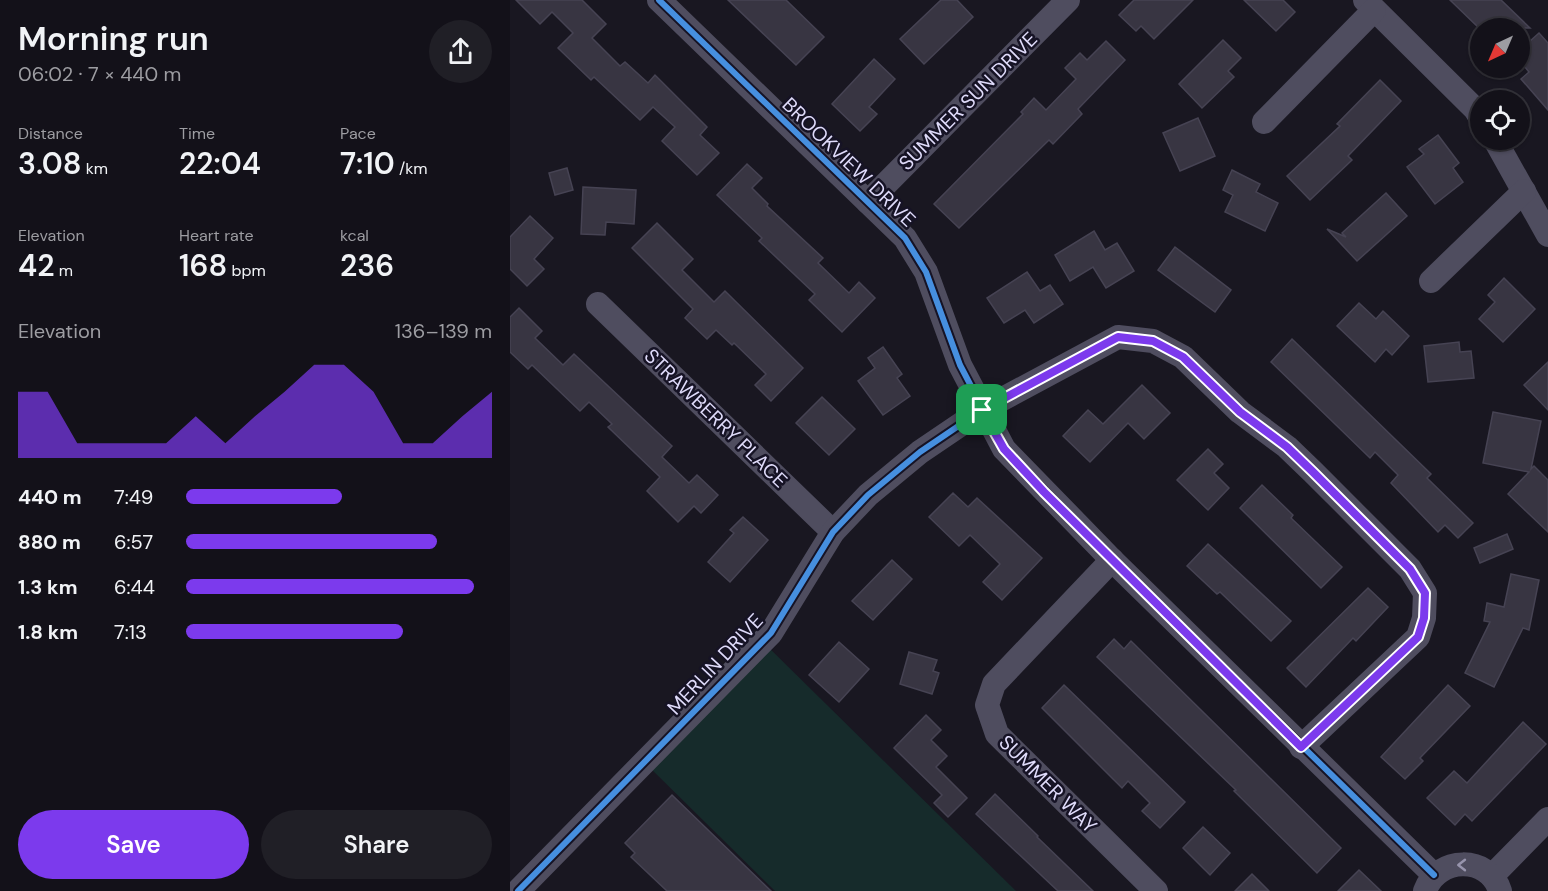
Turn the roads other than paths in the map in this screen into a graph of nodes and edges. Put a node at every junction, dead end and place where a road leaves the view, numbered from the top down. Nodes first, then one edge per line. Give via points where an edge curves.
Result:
1 (659, 0) edge
2 (1068, 0) edge
3 (1370, 5) edge
4 (1470, 104) edge
5 (1264, 122) dead end
6 (1501, 150) edge
7 (1524, 191) junction
8 (868, 202) junction
9 (1548, 235) edge
10 (1431, 281) dead end
11 (598, 304) dead end
12 (982, 410) junction
13 (833, 532) junction
14 (1112, 560) junction
15 (1301, 747) junction
16 (1548, 819) edge
17 (1429, 883) edge
18 (1496, 884) edge
19 (518, 891) edge
20 (1156, 891) edge

1 - 8 street, BROOKVIEW DRIVE
2 - 8 street, SUMMER SUN DRIVE
3 - 4 street
3 - 5 street
6 - 7 street
7 - 9 street
7 - 10 street
8 - 12 street, BROOKVIEW DRIVE via 905,238 926,272 960,364
11 - 13 street, STRAWBERRY PLACE
12 - 13 street, MERLIN DRIVE via 920,452 868,495
12 - 14 street, BROOKVIEW DRIVE via 1004,449
12 - 15 street, MERLIN DRIVE via 1118,337 1153,341 1183,357 1240,412 1287,447 1410,569 1425,593 1418,637
13 - 19 street, MERLIN DRIVE via 771,633
14 - 15 street, BROOKVIEW DRIVE
14 - 20 street, SUMMER WAY via 994,684 987,705 997,734
15 - 17 street, BROOKVIEW DRIVE
16 - 18 street
18 -> 17 street via 1482,868 1469,864 1450,866

